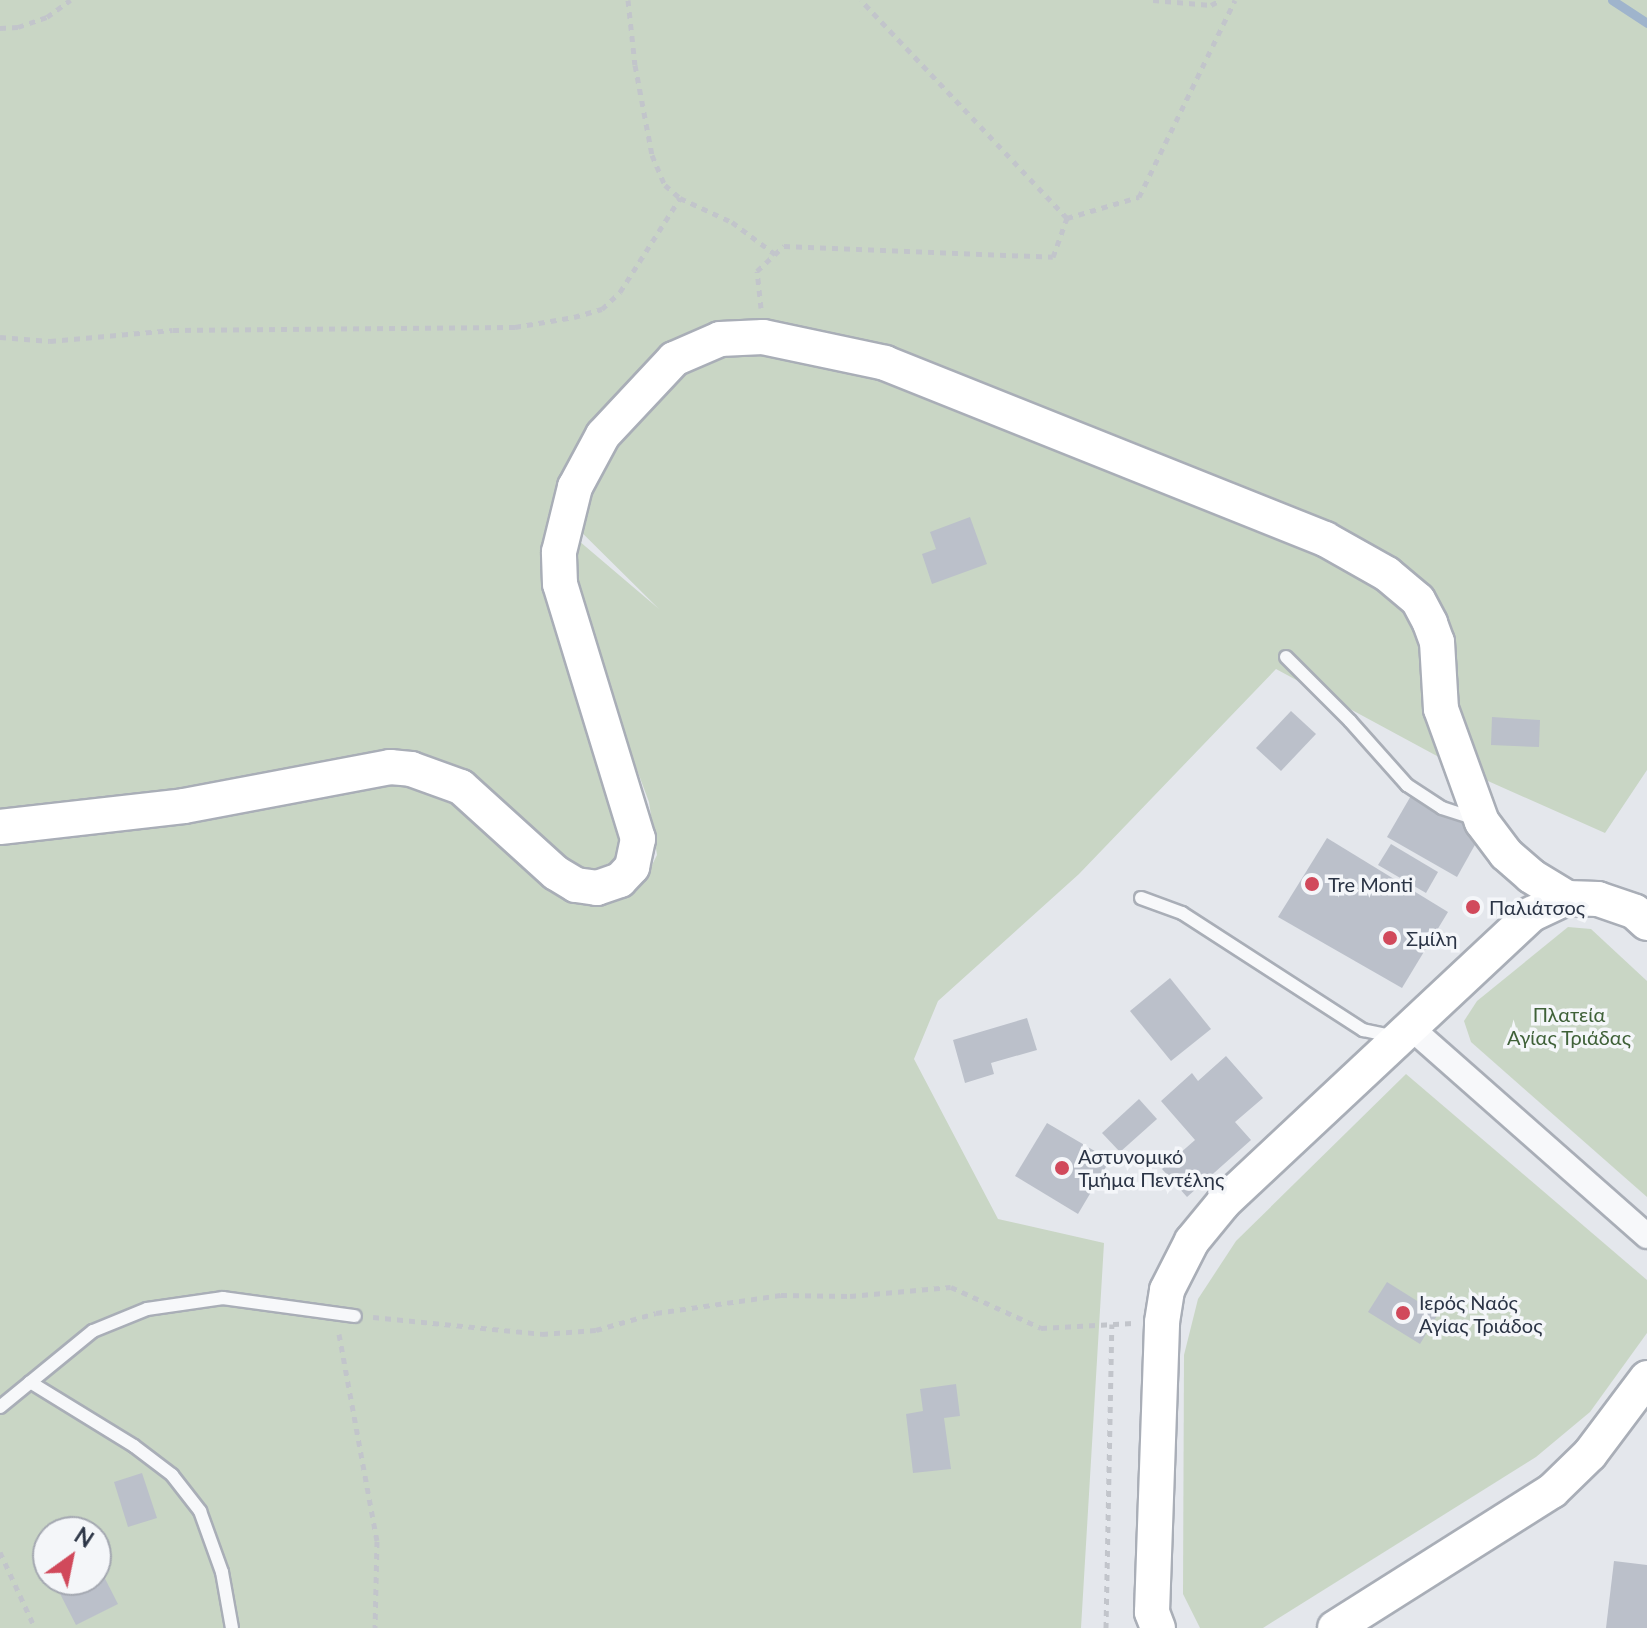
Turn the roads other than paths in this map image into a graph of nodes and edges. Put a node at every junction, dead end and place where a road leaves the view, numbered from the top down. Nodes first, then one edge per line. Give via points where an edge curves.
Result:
1 (1286, 657) dead end
2 (1482, 822) junction
3 (0, 827) edge
4 (1141, 898) dead end
5 (1567, 898) junction
6 (1647, 923) edge
7 (1404, 1032) junction
8 (1647, 1236) edge
9 (355, 1316) road end
10 (1647, 1378) edge
11 (30, 1382) junction
12 (0, 1407) edge
13 (1153, 1623) edge
14 (232, 1628) edge
15 (1335, 1628) edge

1 - 2 lane via 1407,785 1442,808
2 - 3 street via 1441,709 1437,642 1430,623 1418,600 1387,574 1325,539 885,363 763,337 720,339 674,359 603,435 575,487 559,552 560,584 638,839 632,867 620,880 597,888 576,885 461,787 400,768 184,806
2 - 5 street via 1506,854
4 - 7 lane via 1182,913 1363,1030
5 - 6 street via 1615,903
5 - 7 street via 1532,914
7 - 8 street
7 - 13 street via 1224,1202 1192,1241 1167,1290
9 - 11 lane via 223,1298 147,1309 93,1331
10 - 15 street via 1590,1454 1552,1491
11 - 12 lane
11 - 14 lane via 172,1475 200,1511 222,1572

